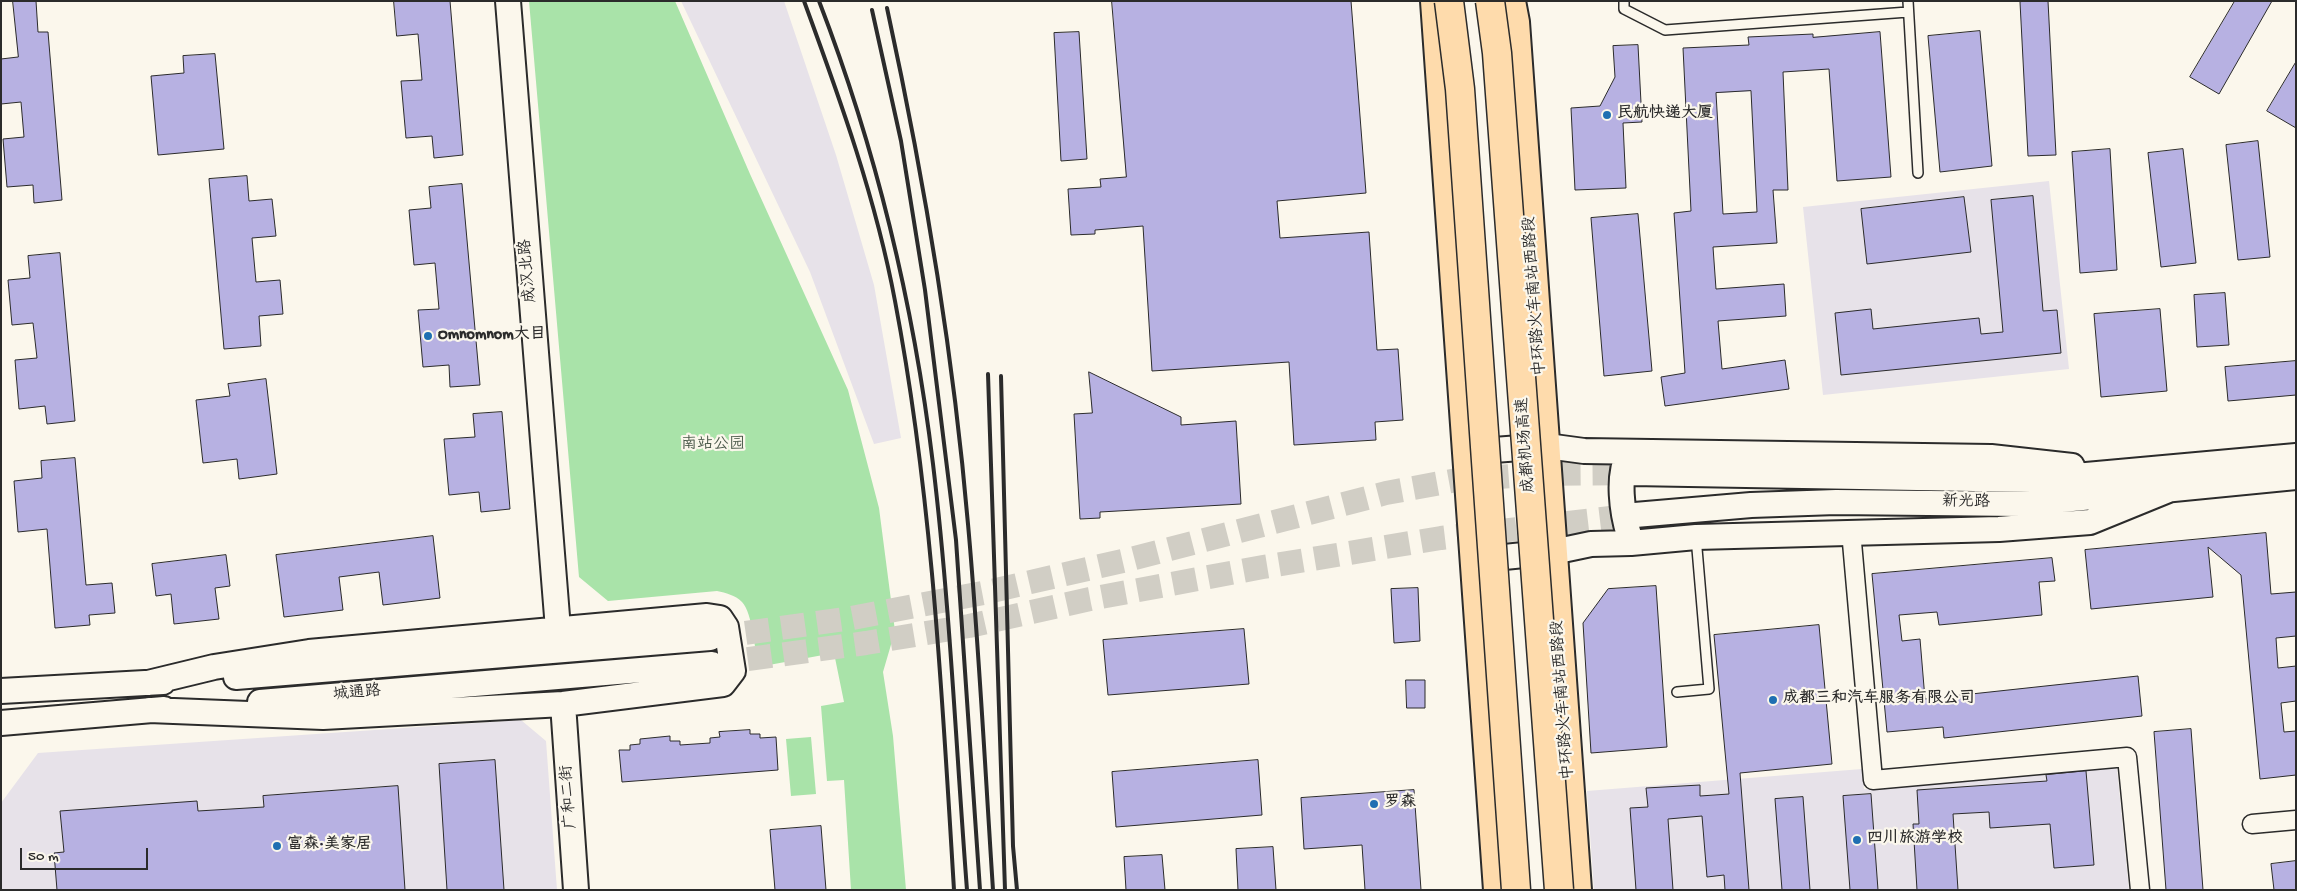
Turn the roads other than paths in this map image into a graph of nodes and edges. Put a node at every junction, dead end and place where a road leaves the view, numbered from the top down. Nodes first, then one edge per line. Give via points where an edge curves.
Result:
1 (508, 1) edge
2 (1434, 1) edge
3 (1449, 1) edge
4 (1490, 1) edge
5 (1512, 1) edge
6 (1624, 1) edge
7 (1908, 1) edge
8 (1908, 12) junction
9 (1918, 172) dead end
10 (1546, 446) junction
11 (1466, 452) junction
12 (2296, 456) edge
13 (1631, 462) junction
14 (2296, 478) edge
15 (2171, 489) junction
16 (1635, 515) tunnel mouth
17 (1851, 531) junction
18 (1696, 537) junction
19 (1631, 543) junction
20 (1553, 552) junction
21 (1473, 560) junction
22 (558, 630) junction
23 (710, 638) tunnel mouth
24 (712, 664) tunnel mouth
25 (148, 684) junction
26 (1, 691) edge
27 (1677, 692) dead end
28 (563, 704) junction
29 (149, 710) junction
30 (1, 723) edge
31 (2296, 820) edge
32 (2252, 824) dead end
33 (576, 890) edge
34 (1496, 890) edge
35 (1516, 890) edge
36 (1559, 890) edge
37 (1578, 890) edge
38 (2140, 890) edge

1 - 22 main road, 成汉北路
2 - 11 main road
3 - 35 highway, bridge via 1460,89
4 - 36 highway, 成都机场高速, bridge via 1497,53
5 - 10 main road, 中环路火车南站西路段
6 - 8 lane via 1624,9 1665,30
7 - 8 lane
8 - 9 lane
10 - 11 main road
10 - 13 main road
10 - 20 main road, 中环路火车南站西路段
11 - 21 main road
12 - 13 main road via 2031,480
13 - 19 main road via 1623,463 1626,524
14 - 15 main road, 新光路
15 - 16 main road, 新光路 via 2021,504 1836,502
15 - 17 main road via 2090,522 1999,529
17 - 18 main road
17 - 38 street via 1872,780 2127,757
18 - 19 main road
18 - 27 lane via 1709,689
19 - 20 main road via 1591,544
20 - 21 main road
20 - 37 main road, 中环路火车南站西路段
21 - 34 main road
22 - 25 main road via 309,652 214,667
22 - 28 main road via 707,616 720,618 726,627 733,672 723,684
23 - 25 main road, 城通路
24 - 29 main road, 城通路
25 - 26 main road, 城通路
28 - 29 main road via 323,717
28 - 33 main road, 广和二街
29 - 30 main road, 城通路
31 - 32 street

